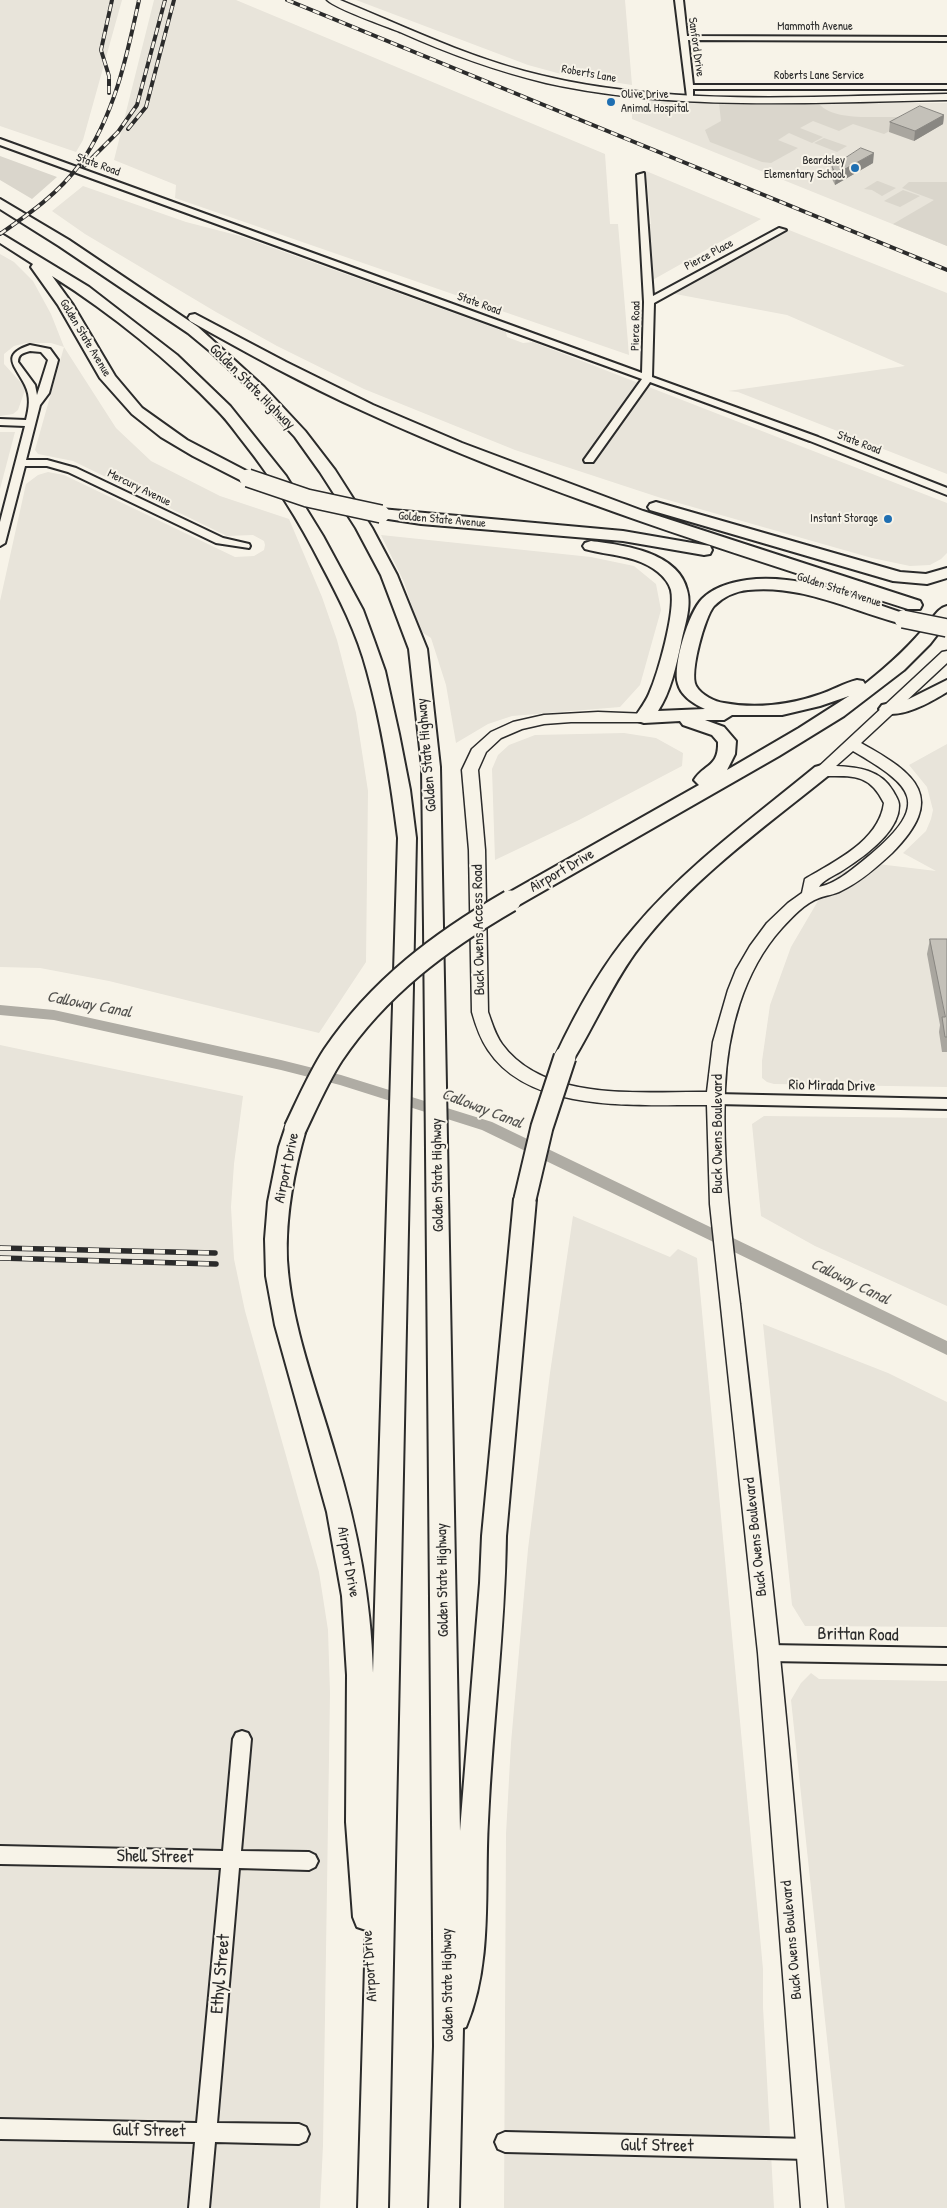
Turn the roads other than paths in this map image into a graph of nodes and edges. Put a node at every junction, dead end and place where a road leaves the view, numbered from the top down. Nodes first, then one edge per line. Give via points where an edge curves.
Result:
1 (332, 0) edge
2 (679, 0) edge
3 (683, 38) junction
4 (947, 39) edge
5 (691, 87) junction
6 (947, 88) edge
7 (947, 97) edge
8 (690, 98) junction
9 (0, 142) edge
10 (641, 175) dead end
11 (0, 203) edge
12 (782, 230) dead end
13 (0, 237) edge
14 (64, 243) junction
15 (30, 257) junction
16 (649, 302) junction
17 (647, 379) junction
18 (35, 405) junction
19 (0, 422) edge
20 (30, 423) junction
21 (589, 460) dead end
22 (20, 463) junction
23 (501, 466) junction
24 (947, 492) edge
25 (381, 515) junction
26 (0, 543) edge
27 (245, 546) dead end
28 (947, 572) edge
29 (913, 611) junction
30 (947, 614) edge
31 (947, 627) edge
32 (913, 651) junction
33 (947, 655) edge
34 (947, 685) edge
35 (888, 709) junction
36 (782, 710) junction
37 (644, 717) junction
38 (852, 744) junction
39 (822, 771) junction
40 (630, 832) junction
41 (810, 896) junction
42 (716, 1099) junction
43 (947, 1104) edge
44 (769, 1653) junction
45 (947, 1656) edge
46 (242, 1739) dead end
47 (0, 1855) edge
48 (232, 1859) junction
49 (310, 1861) dead end
50 (376, 2044) junction
51 (448, 2046) junction
52 (0, 2129) edge
53 (206, 2132) junction
54 (299, 2134) dead end
55 (505, 2142) dead end
56 (809, 2149) junction
57 (199, 2208) edge
58 (373, 2208) edge
59 (444, 2208) edge
60 (814, 2208) edge

1 - 8 main road, Roberts Lane via 463,54 525,74 604,90
2 - 3 street, Sanford Drive
3 - 4 street, Mammoth Avenue
3 - 5 street, Sanford Drive
5 - 6 street, Roberts Lane Service
5 - 8 street, Sanford Drive
7 - 8 main road, Roberts Lane
9 - 17 street, State Road
10 - 16 street, Pierce Road
11 - 14 highway, Golden State Highway
12 - 16 street, Pierce Place
13 - 15 highway, Golden State Highway
14 - 23 highway, Golden State Avenue via 315,383 405,426
14 - 51 highway, Golden State Highway via 193,330 238,369 300,434 364,528 389,575 418,648 431,768
15 - 25 highway, Golden State Avenue, bridge via 70,312 101,368 124,398 148,421 178,442 248,478 288,493
15 - 50 highway, Golden State Highway via 150,339 204,388 271,466 316,536 354,610 376,671 401,790 407,838
16 - 17 street, Pierce Road
17 - 21 street
17 - 24 street, State Road via 814,438
18 - 18 street via 44,393 52,360 47,351 30,348 18,351 13,362 30,385
18 - 20 street
19 - 20 street
20 - 22 street
22 - 26 street
22 - 27 street, Mercury Avenue via 47,464 72,470 220,541
23 - 28 highway via 899,576 927,578
23 - 29 highway, Golden State Avenue
25 - 29 highway, Golden State Avenue via 602,533 670,543 759,564
25 - 37 highway via 426,525 620,550 660,567 673,579 680,600 659,692
29 - 30 highway
29 - 31 highway, bridge
29 - 36 highway via 773,584 738,587 712,600 701,612 693,638 686,677 689,689 702,702 721,708
30 - 32 highway, Airport Drive
32 - 36 highway via 836,695
32 - 40 highway, Airport Drive via 905,662 880,682 807,731
33 - 35 main road
34 - 35 highway via 915,703
35 - 38 main road
36 - 37 highway
37 - 40 highway via 688,721 718,731 727,740 727,755 715,773
37 - 42 main road, Buck Owens Access Road via 523,723 486,740 472,759 480,1012 484,1028 499,1054 512,1066 537,1080 572,1093
38 - 39 main road
38 - 41 main road, Buck Owens Boulevard via 900,775 914,794 916,813 904,832 870,864 834,888
39 - 41 main road, Buck Owens Boulevard via 848,772 875,779 890,796 892,815 880,834 811,883
39 - 51 highway, bridge via 706,866 632,944 597,994 565,1057 545,1112 525,1199 494,1536 476,1785 469,1966
40 - 50 highway, Airport Drive, bridge via 440,944 394,982 348,1031 334,1051 314,1085 295,1129 285,1165 276,1236 277,1277 342,1527 355,1598 359,1672 359,1812
41 - 42 main road, Buck Owens Boulevard via 771,930 738,980 723,1034
42 - 43 street, Rio Mirada Drive
42 - 44 main road, Buck Owens Boulevard via 719,1204
44 - 45 street, Brittan Road
44 - 56 main road, Buck Owens Boulevard
46 - 48 street, Ethyl Street
47 - 48 street, Shell Street
48 - 49 street, Shell Street
48 - 53 street, Ethyl Street
50 - 58 highway, Golden State Highway
51 - 59 highway, Golden State Highway
52 - 53 street, Gulf Street
53 - 54 street, Gulf Street
53 - 57 street, Ethyl Street
55 - 56 street, Gulf Street
56 - 60 main road, Buck Owens Boulevard

